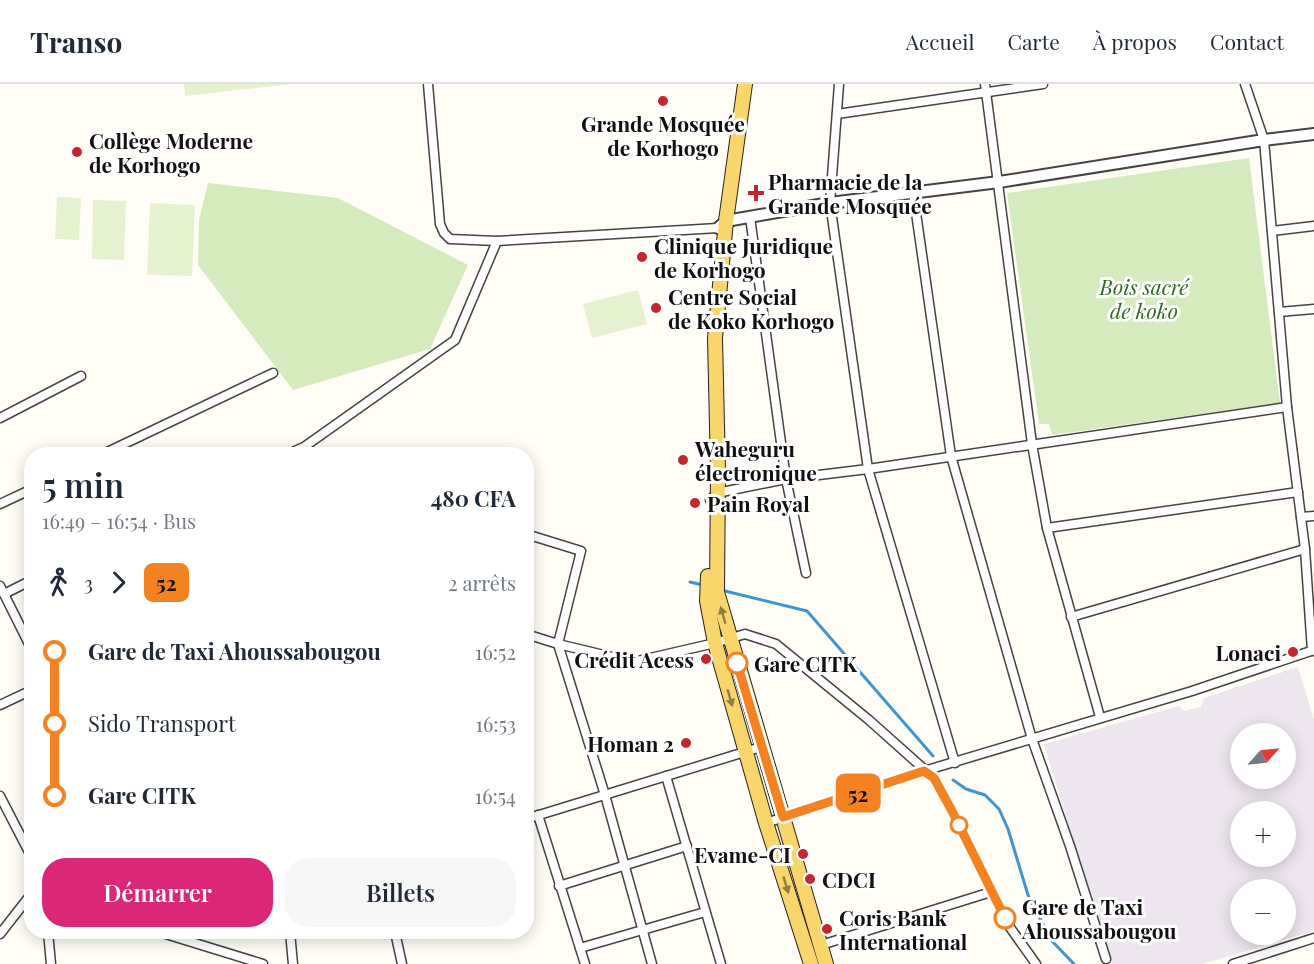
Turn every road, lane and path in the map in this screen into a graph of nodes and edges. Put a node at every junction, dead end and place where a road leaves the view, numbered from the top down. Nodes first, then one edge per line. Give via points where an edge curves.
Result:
1 (428, 84) edge
2 (736, 84) edge
3 (745, 84) edge
4 (840, 84) edge
5 (1043, 84) edge
6 (1245, 84) edge
7 (986, 88) edge
8 (837, 114) junction
9 (1314, 134) edge
10 (1264, 140) junction
11 (999, 182) junction
12 (913, 192) junction
13 (830, 203) junction
14 (750, 217) junction
15 (722, 224) junction
16 (1314, 226) edge
17 (1272, 231) junction
18 (497, 241) junction
19 (1314, 309) edge
20 (1279, 312) junction
21 (273, 373) dead end
22 (81, 376) dead end
23 (1287, 406) junction
24 (0, 418) edge
25 (1032, 444) junction
26 (118, 447) edge
27 (309, 447) edge
28 (951, 456) junction
29 (868, 469) junction
30 (786, 479) junction
31 (1298, 492) junction
32 (24, 493) edge
33 (713, 496) junction
34 (0, 504) edge
35 (1314, 516) edge
36 (1301, 517) junction
37 (1047, 528) junction
38 (534, 536) edge
39 (1305, 549) junction
40 (806, 573) dead end
41 (24, 583) edge
42 (712, 583) junction
43 (2, 590) edge
44 (1071, 617) junction
45 (24, 634) edge
46 (534, 636) edge
47 (730, 638) junction
48 (715, 643) junction
49 (558, 644) junction
50 (1313, 650) edge
51 (24, 694) edge
52 (0, 705) edge
53 (1100, 717) junction
54 (1032, 739) junction
55 (761, 747) junction
56 (746, 752) junction
57 (955, 763) junction
58 (924, 771) junction
59 (666, 776) junction
60 (604, 795) junction
61 (0, 796) edge
62 (538, 815) junction
63 (534, 816) edge
64 (783, 817) junction
65 (766, 823) junction
66 (24, 842) edge
67 (687, 846) junction
68 (623, 864) junction
69 (559, 886) junction
70 (991, 892) junction
71 (24, 903) edge
72 (705, 912) junction
73 (642, 930) junction
74 (0, 934) edge
75 (1314, 938) edge
76 (49, 939) edge
77 (183, 939) edge
78 (195, 939) edge
79 (291, 939) edge
80 (397, 939) edge
81 (196, 943) junction
82 (820, 946) junction
83 (580, 948) junction
84 (806, 948) junction
85 (1106, 959) dead end
86 (51, 964) edge
87 (263, 964) edge
88 (293, 964) edge
89 (402, 964) edge
90 (585, 964) edge
91 (652, 964) edge
92 (721, 964) edge
93 (811, 964) edge
94 (826, 964) edge
95 (1035, 964) edge
96 (1233, 964) edge

1 - 18 street via 440,224 450,239
2 - 15 main road
3 - 15 main road
4 - 8 street
5 - 7 street
6 - 10 street
7 - 8 street
7 - 11 street
8 - 13 street
9 - 10 street
10 - 11 street
10 - 17 street
11 - 12 street
11 - 25 street
12 - 13 street
12 - 28 street
13 - 14 street
13 - 29 street
14 - 15 street
14 - 30 street
15 - 18 street
15 - 33 main road via 715,338
16 - 17 street
17 - 20 street
18 - 27 street via 455,340
19 - 20 street
20 - 23 street
21 - 26 street
22 - 24 street
23 - 25 street
23 - 31 street
25 - 28 street
25 - 37 street
28 - 29 street
28 - 54 street
29 - 30 street
29 - 57 street
30 - 33 street
30 - 40 street
31 - 36 street
31 - 37 street
32 - 34 street
33 - 42 main road
35 - 36 street
36 - 39 street
37 - 44 street
38 - 49 street via 581,551
39 - 44 street
39 - 50 street
41 - 43 street
47 -> 42 main road
42 - 48 main road via 707,601
43 - 45 street
44 - 53 street
46 - 49 street
47 - 48 street
47 - 55 main road
47 - 58 street via 745,634 776,644
48 - 49 street via 633,662
48 -> 56 main road
49 - 60 street
50 - 53 street
51 - 52 street
53 - 54 street
54 - 57 street
54 - 85 street
55 - 56 street
55 - 64 main road
56 - 59 street
56 - 65 main road
57 - 58 street
58 - 64 street
58 - 70 street via 934,778
59 - 60 street
59 - 67 street
60 - 62 street
60 - 68 street
61 - 66 street
62 - 63 street
62 - 69 street
64 - 65 street
64 - 82 main road
65 -> 84 main road
67 - 68 street
67 - 72 street
68 - 69 street
68 - 73 street
69 - 83 street
70 - 82 street
70 - 95 street
71 - 74 street
72 - 73 street
72 - 92 street
73 - 83 street
73 - 91 street
75 - 96 street
76 - 86 street
77 - 81 street
78 - 81 street
79 - 88 street
80 - 89 street
81 - 87 street
82 - 84 street
82 - 94 main road
83 - 90 street
84 - 93 main road

